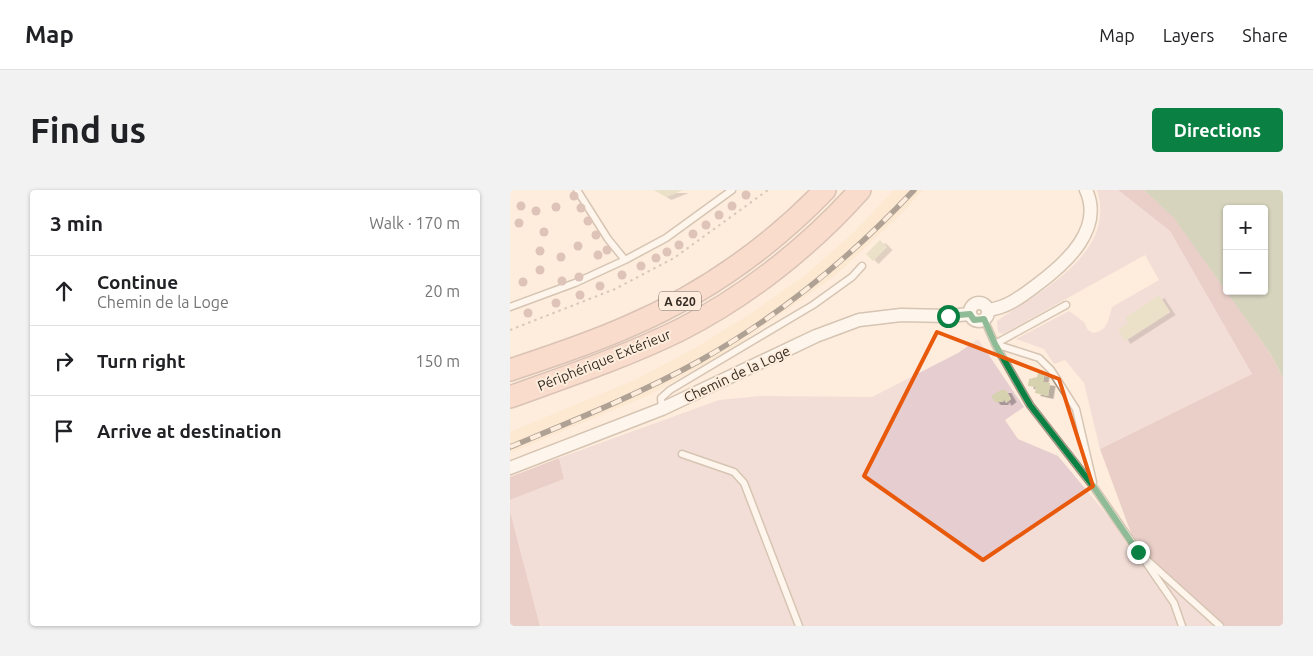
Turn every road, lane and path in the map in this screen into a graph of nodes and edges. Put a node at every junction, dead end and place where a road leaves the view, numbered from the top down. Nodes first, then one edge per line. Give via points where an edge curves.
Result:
1 (577, 190) edge
2 (732, 190) edge
3 (768, 190) edge
4 (826, 190) edge
5 (860, 190) edge
6 (1086, 190) edge
7 (625, 260) junction
8 (862, 266) dead end
9 (1066, 305) dead end
10 (510, 307) edge
11 (986, 315) junction
12 (510, 330) edge
13 (995, 344) junction
14 (510, 370) edge
15 (510, 397) edge
16 (662, 409) junction
17 (682, 454) dead end
18 (510, 468) edge
19 (1093, 486) junction
20 (1138, 552) junction
21 (800, 626) edge
22 (1182, 626) edge
23 (1220, 626) edge

1 - 7 lane
2 - 7 lane via 666,238
3 - 12 path via 674,258 615,289
4 - 14 highway, A 620 via 780,233 711,283 672,306 594,341
5 - 15 highway, Périphérique Extérieur / A 620 via 802,248 725,304 638,349
6 - 11 street, Chemin de la Loge via 1091,211 1086,233 1063,265 1016,300
7 - 10 lane
8 - 16 lane via 813,305 670,390 661,398
9 - 13 lane
11 - 13 lane
11 - 16 street, Chemin de la Loge via 984,304 977,303 971,307 970,314 859,320 816,336
13 - 19 lane via 1030,405
13 - 19 lane via 1038,358 1051,370 1076,409
16 - 18 street, Chemin de la Loge
17 - 21 lane via 734,472 744,482
19 - 20 lane
20 - 22 lane via 1174,603
20 - 23 lane

